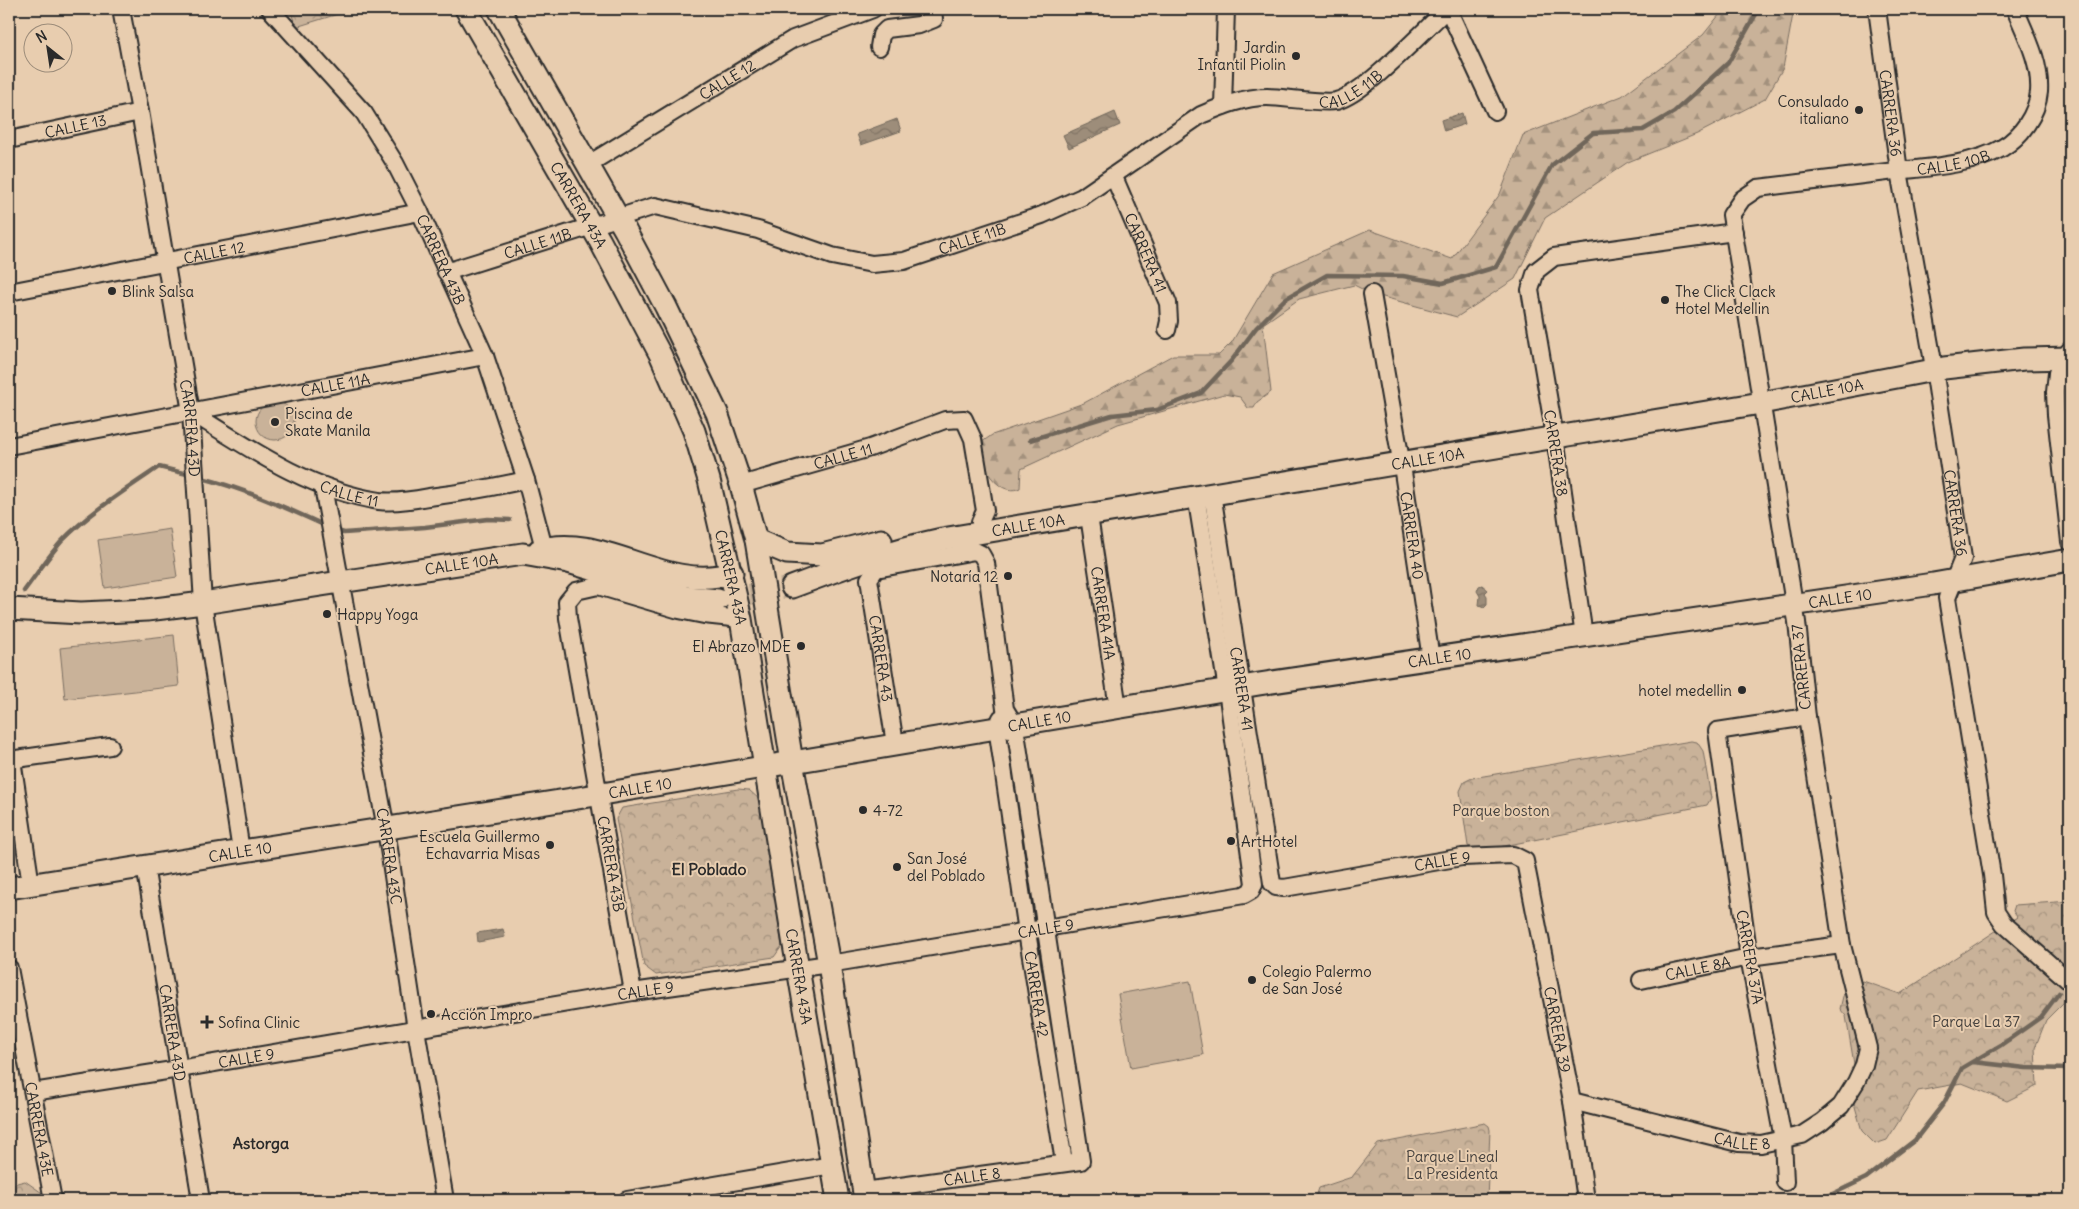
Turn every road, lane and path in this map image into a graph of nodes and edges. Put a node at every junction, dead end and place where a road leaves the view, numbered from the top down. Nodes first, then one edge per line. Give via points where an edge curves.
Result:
1 (121, 9) edge
2 (270, 9) edge
3 (466, 9) edge
4 (499, 9) edge
5 (873, 9) edge
6 (933, 9) edge
7 (1226, 9) edge
8 (1447, 9) edge
9 (1876, 9) edge
10 (2015, 9) edge
11 (879, 47) dead end
12 (1223, 106) junction
13 (1495, 110) dead end
14 (140, 112) junction
15 (9, 140) edge
16 (587, 165) junction
17 (1899, 171) junction
18 (1114, 177) junction
19 (1742, 199) joint
20 (420, 212) junction
21 (616, 218) junction
22 (591, 225) junction
23 (1734, 232) junction
24 (166, 262) junction
25 (446, 272) junction
26 (9, 292) edge
27 (1372, 294) dead end
28 (1167, 330) dead end
29 (2068, 355) edge
30 (485, 356) junction
31 (1934, 370) junction
32 (1761, 403) junction
33 (191, 412) junction
34 (1554, 437) junction
35 (9, 446) edge
36 (1402, 462) junction
37 (526, 480) junction
38 (741, 485) junction
39 (323, 487) junction
40 (1204, 494) junction
41 (356, 495) junction
42 (1089, 516) junction
43 (330, 517) junction
44 (980, 522) junction
45 (1035, 524) junction
46 (756, 540) junction
47 (2070, 542) edge
48 (544, 548) junction
49 (524, 554) junction
50 (981, 554) joint
51 (2070, 560) edge
52 (732, 574) junction
53 (872, 574) joint
54 (1956, 580) junction
55 (341, 582) junction
56 (792, 587) tunnel mouth
57 (718, 600) tunnel mouth
58 (202, 603) junction
59 (1794, 605) junction
60 (17, 609) edge
61 (741, 618) junction
62 (1584, 636) junction
63 (1431, 659) junction
64 (1235, 688) junction
65 (1118, 708) junction
66 (1807, 717) junction
67 (1005, 720) junction
68 (895, 744) junction
69 (110, 746) dead end
70 (11, 760) edge
71 (792, 762) junction
72 (764, 766) junction
73 (600, 794) junction
74 (386, 829) junction
75 (241, 851) junction
76 (1525, 861) joint
77 (145, 866) junction
78 (31, 885) junction
79 (1278, 885) junction
80 (9, 888) edge
81 (1249, 889) junction
82 (1045, 929) junction
83 (1027, 932) junction
84 (1842, 945) junction
85 (1749, 956) junction
86 (829, 964) junction
87 (9, 968) edge
88 (798, 968) junction
89 (1641, 980) dead end
90 (2070, 982) edge
91 (633, 992) junction
92 (416, 1029) junction
93 (1868, 1048) joint
94 (179, 1069) junction
95 (32, 1092) junction
96 (1572, 1102) junction
97 (1783, 1139) junction
98 (1081, 1161) joint
99 (1064, 1162) junction
100 (832, 1165) junction
101 (1785, 1182) dead end
102 (865, 1196) edge
103 (53, 1200) edge
104 (201, 1200) edge
105 (445, 1200) edge
106 (627, 1200) edge
107 (838, 1200) edge
108 (1586, 1200) edge

1 - 14 street, CARRERA 43D
2 - 20 street, CARRERA 43B via 364,113
3 - 22 main road, CARRERA 43A
4 - 16 main road, CARRERA 43A
5 - 16 street, CALLE 12 via 793,39
6 - 11 street via 934,19 919,25 887,29 881,35
7 - 12 street
8 - 12 street, CALLE 11B via 1352,95 1334,102 1266,97 1243,99
8 - 13 street
9 - 17 street, CARRERA 36
10 - 17 street, CALLE 10B via 2039,75 2032,115 2022,131 2003,148 1979,157
12 - 18 street, CALLE 11B via 1201,115
14 - 15 street, CALLE 13
14 - 24 street, CARRERA 43D
16 - 21 main road, CARRERA 43A
17 - 19 street, CALLE 10B via 1758,188
17 - 31 street, CARRERA 36
18 - 21 street, CALLE 11B via 1082,197 1042,215 904,261 872,264 832,256 758,230 655,206
18 - 28 street, CARRERA 41 via 1168,302
19 - 23 street, CARRERA 37 via 1732,215
20 - 24 street, CALLE 12
20 - 25 street, CARRERA 43B
21 - 22 street, CALLE 11B
21 - 38 main road, CARRERA 43A via 666,307 716,413
22 - 25 street, CALLE 11B
22 - 52 main road, CARRERA 43A via 661,356 694,431
23 - 32 street, CARRERA 37
23 - 34 street, CARRERA 38 via 1554,257 1536,271 1530,290
24 - 26 street, CALLE 12
24 - 33 street, CARRERA 43D
25 - 30 street, CARRERA 43B
27 - 36 street, CARRERA 40
29 - 31 main road, CALLE 10A
29 - 47 street via 2057,373 2056,415
30 - 33 street, CALLE 11A
30 - 37 street, CARRERA 43B
31 - 32 main road, CALLE 10A
31 - 54 street, CARRERA 36 via 1963,558
32 - 34 main road, CALLE 10A
32 - 59 street, CARRERA 37
33 - 35 street, CALLE 11A
33 - 39 street, CALLE 11 via 252,450
33 - 58 street, CARRERA 43D
34 - 36 main road, CALLE 10A
34 - 62 street, CARRERA 38
36 - 40 main road, CALLE 10A
36 - 63 street, CARRERA 40
37 - 41 street, CALLE 11 via 412,500 381,502
37 - 48 street, CARRERA 43B
38 - 44 street, CALLE 11 via 870,448 945,420 964,419 973,439 985,511
38 - 46 main road, CARRERA 43A
39 - 41 street, CALLE 11
39 - 43 street, CARRERA 43C
40 - 42 main road, CALLE 10A
40 - 64 street, CARRERA 41
41 - 43 street
42 - 45 main road, CALLE 10A
42 - 65 street, CARRERA 41A
43 - 55 street, CARRERA 43C
44 - 45 main road
44 - 46 main road via 822,555 787,553
45 - 56 main road, CALLE 10A via 903,547
46 - 71 main road, CARRERA 43A
48 - 49 main road
48 - 52 main road via 568,546 596,550 674,574 700,578
49 - 55 main road, CALLE 10A
49 - 57 main road, CALLE 10A via 568,562 686,597
50 - 53 street, CALLE 10A via 975,551 876,570
50 - 67 street, CARRERA 42 via 986,563
51 - 54 main road, CALLE 10
52 - 61 main road, CARRERA 43A
53 - 68 street, CARRERA 43 via 869,578
54 - 59 main road, CALLE 10
54 - 90 street, CARRERA 36 via 1947,598 1996,912 2004,924
55 - 58 main road, CALLE 10A
55 - 74 street, CARRERA 43C
58 - 60 main road via 112,612
58 - 75 street, CARRERA 43D
59 - 62 main road, CALLE 10
59 - 66 street, CARRERA 37
61 - 72 main road, CARRERA 43A
61 - 73 street, CARRERA 43B via 679,610 598,586 576,591 567,602
62 - 63 main road, CALLE 10
63 - 64 main road, CALLE 10
64 - 65 main road, CALLE 10
64 - 79 street, CARRERA 41
64 - 81 street, CARRERA 41
65 - 67 main road, CALLE 10
66 - 84 street, CARRERA 37
66 - 85 street, CARRERA 37A via 1717,731
67 - 68 main road, CALLE 10
67 - 82 street, CARRERA 42
67 - 83 street, CARRERA 42
68 - 71 main road, CALLE 10
69 - 70 street
70 - 78 street
71 - 72 main road, CALLE 10
71 - 86 main road, CARRERA 43A
72 - 73 main road, CALLE 10
72 - 88 main road, CARRERA 43A
73 - 74 main road, CALLE 10
73 - 91 street, CARRERA 43B
74 - 75 main road, CALLE 10
74 - 92 street, CARRERA 43C
75 - 77 main road, CALLE 10
76 - 79 street, CALLE 9 via 1513,855 1462,856
76 - 96 street, CARRERA 39
77 - 78 main road, CALLE 10
77 - 94 street, CARRERA 43D
78 - 80 main road, CALLE 10
79 - 81 street, CALLE 9
81 - 82 street, CALLE 9
82 - 83 street, CALLE 9
82 - 98 street, CARRERA 42
83 - 86 street, CALLE 9
83 - 99 street, CARRERA 42
84 - 85 street, CALLE 8A
84 - 93 street, CARRERA 37
85 - 89 street, CALLE 8A
85 - 97 street, CARRERA 37A
86 - 88 street, CALLE 9
86 - 102 main road, CARRERA 43A
87 - 95 street, CARRERA 43E
88 - 91 street, CALLE 9
88 - 100 main road, CARRERA 43A
91 - 92 street, CALLE 9
92 - 94 street, CALLE 9
92 - 105 street, CARRERA 43C
93 - 97 street, CALLE 8 via 1864,1065 1840,1106 1802,1135
94 - 95 street, CALLE 9
94 - 104 street, CARRERA 43D
95 - 103 street, CARRERA 43E
96 - 97 street, CALLE 8 via 1739,1143 1761,1144
96 - 108 street, CARRERA 39
97 - 101 street, CARRERA 37A
98 - 99 street, CALLE 8
99 - 102 street, CALLE 8
100 - 106 street
100 - 107 main road, CARRERA 43A

